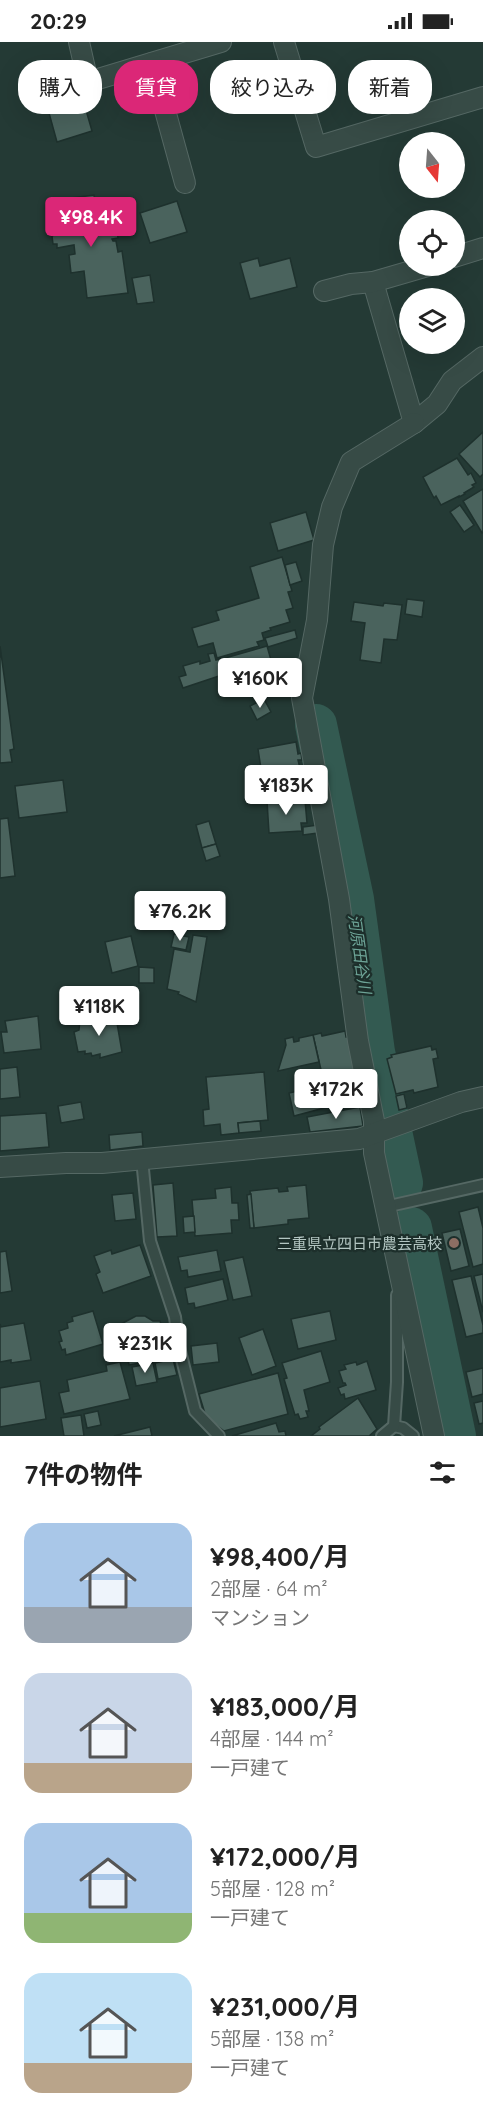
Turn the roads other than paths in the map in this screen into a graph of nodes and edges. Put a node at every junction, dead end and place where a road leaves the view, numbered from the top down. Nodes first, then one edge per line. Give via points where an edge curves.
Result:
1 (80, 42) edge
2 (221, 42) edge
3 (284, 42) edge
4 (162, 60) edge
5 (114, 74) edge
6 (483, 97) edge
7 (166, 114) edge
8 (185, 183) dead end
9 (483, 248) edge
10 (465, 254) edge
11 (399, 274) edge
12 (373, 282) junction
13 (324, 291) dead end
14 (483, 357) edge
15 (414, 423) junction
16 (483, 1096) edge
17 (385, 1130) junction
18 (142, 1159) junction
19 (0, 1167) edge
20 (483, 1185) edge
21 (385, 1207) junction
22 (397, 1259) junction
23 (394, 1426) junction
24 (219, 1436) edge
25 (382, 1436) edge
26 (413, 1436) edge
27 (434, 1436) edge

1 - 5 street via 88,82
2 - 4 street
3 - 6 street via 316,147
7 - 8 street
9 - 10 street
11 - 12 street
12 - 13 street
12 - 15 street
14 - 15 street via 452,381 437,404
15 - 17 street via 351,462 332,507 302,698 339,899 358,1041 374,1121
16 - 17 street
17 - 18 street via 359,1139
17 - 21 street via 374,1153
18 - 19 street
18 - 24 lane via 150,1242 175,1317 178,1347 195,1411
20 - 21 lane
21 - 22 street
22 - 23 lane
22 - 27 street
23 - 25 lane
23 - 26 lane

